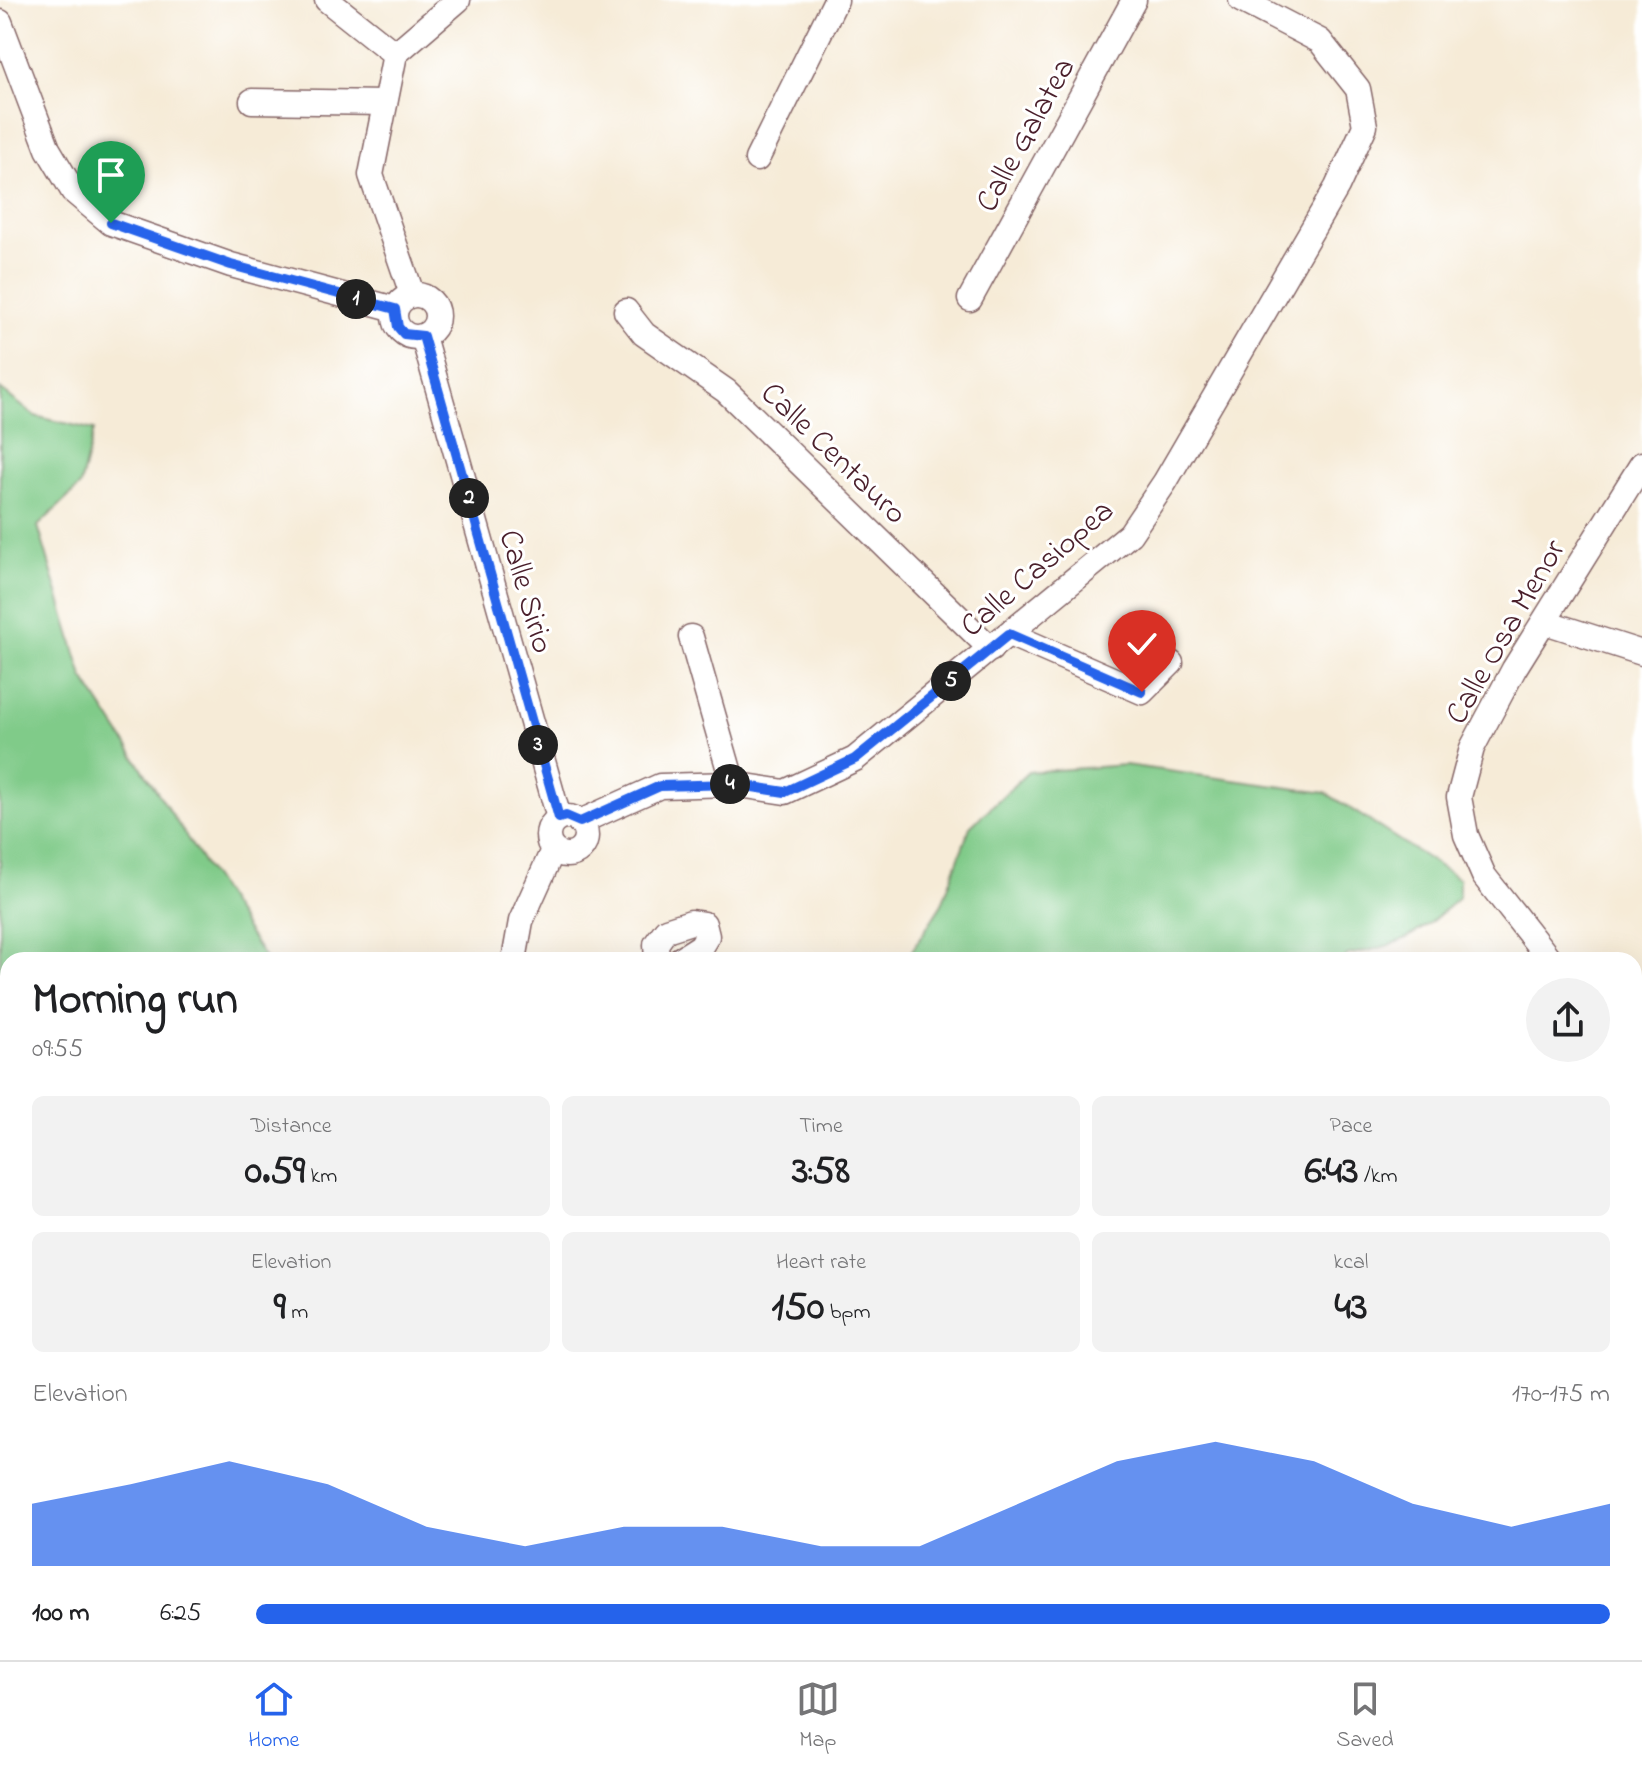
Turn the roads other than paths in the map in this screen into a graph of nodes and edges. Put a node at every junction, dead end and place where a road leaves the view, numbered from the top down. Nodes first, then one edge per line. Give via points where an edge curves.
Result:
1 (327, 0) edge
2 (458, 0) edge
3 (836, 0) edge
4 (1134, 0) edge
5 (1241, 0) edge
6 (0, 22) edge
7 (395, 54) junction
8 (252, 101) dead end
9 (385, 103) junction
10 (757, 159) dead end
11 (970, 299) dead end
12 (403, 302) junction
13 (626, 311) dead end
14 (423, 336) junction
15 (1642, 464) edge
16 (1545, 622) junction
17 (691, 637) dead end
18 (1000, 642) junction
19 (1642, 653) edge
20 (1171, 663) dead end
21 (733, 784) junction
22 (570, 820) junction
23 (553, 850) junction
24 (515, 952) edge
25 (656, 952) edge
26 (692, 952) edge
27 (1544, 952) edge

1 - 7 street
2 - 7 street
3 - 10 street
4 - 11 street, Calle Galatea
5 - 18 street, Calle Casiopea via 1320,41 1358,89 1365,126 1337,187 1130,534
6 - 12 street via 48,149 73,191 111,223 231,265
7 - 9 street
8 - 9 street
9 - 12 street via 371,175
12 - 14 street via 398,327 404,334
12 - 14 street via 431,301 437,310 437,321
13 - 18 street, Calle Centauro via 644,334 726,391
14 - 22 street, Calle Sirio
15 - 16 street, Calle Osa Menor
16 - 19 street
16 - 27 street, Calle Osa Menor via 1472,748 1459,797 1466,835 1484,876
17 - 21 street
18 - 20 street via 1142,692
18 - 21 street, Calle Casiopea via 855,759 785,792
21 - 22 street, Calle Casiopea via 660,786
22 - 23 street via 553,822 547,836
22 - 23 street via 587,835 581,849 567,855
23 - 24 street via 521,921
25 - 26 street via 666,930 691,922 704,924 707,936

